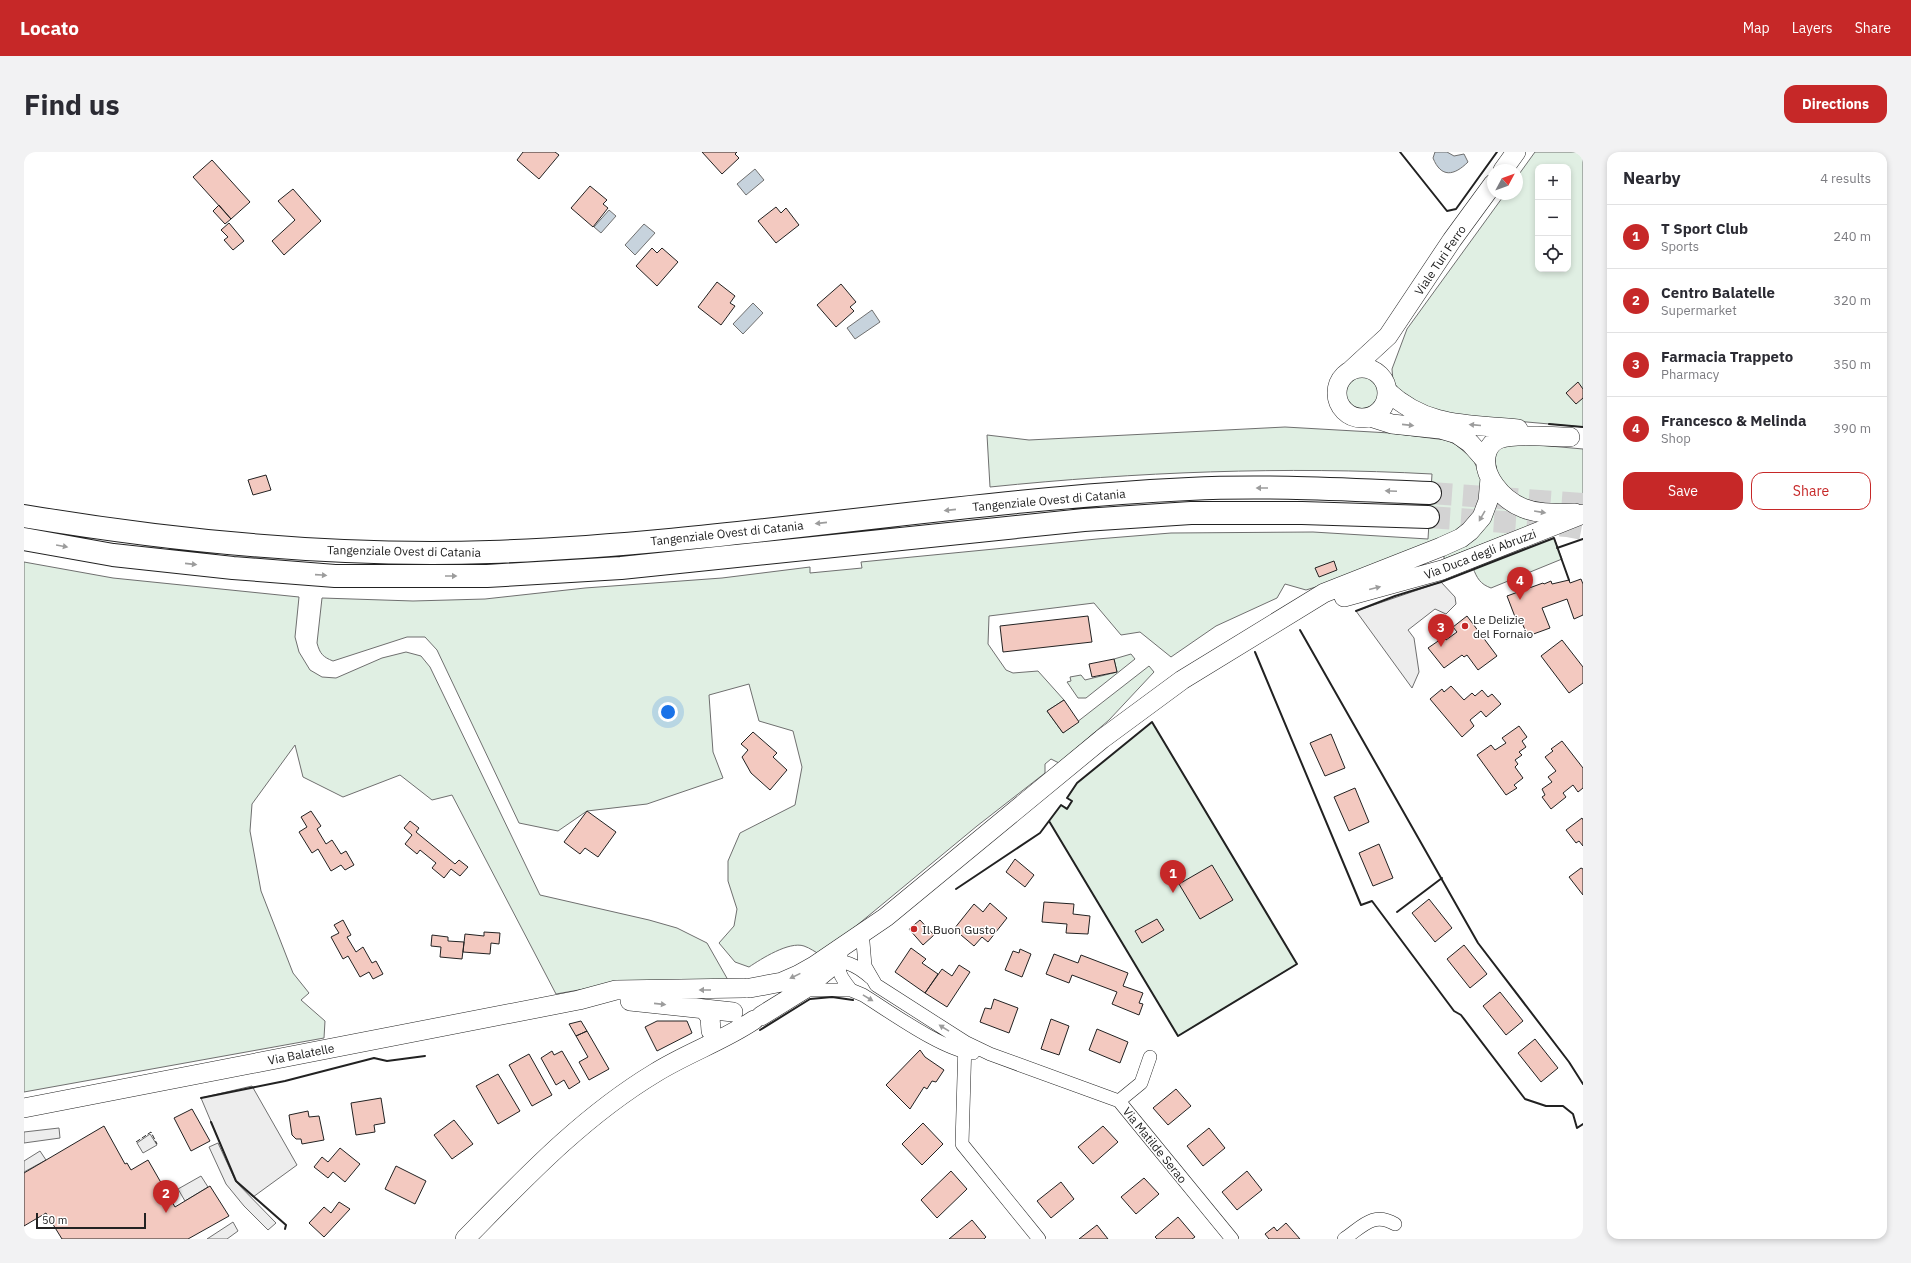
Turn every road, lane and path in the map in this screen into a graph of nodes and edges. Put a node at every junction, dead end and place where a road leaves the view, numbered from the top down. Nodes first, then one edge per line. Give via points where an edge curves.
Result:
1 (1516, 152) edge
2 (1507, 164) edge
3 (1487, 192) edge
4 (1388, 336) junction
5 (1350, 371) junction
6 (1384, 385) junction
7 (1370, 417) junction
8 (1576, 438) edge
9 (1485, 460) junction
10 (1490, 478) junction
11 (1430, 493) tunnel mouth
12 (1583, 513) edge
13 (24, 516) edge
14 (1428, 517) tunnel mouth
15 (24, 539) edge
16 (1285, 619) junction
17 (886, 917) junction
18 (863, 942) junction
19 (836, 955) junction
20 (872, 979) junction
21 (747, 988) junction
22 (803, 990) junction
23 (851, 990) junction
24 (579, 1000) junction
25 (704, 1008) junction
26 (734, 1012) junction
27 (758, 1018) junction
28 (711, 1031) junction
29 (966, 1047) junction
30 (1150, 1057) dead end
31 (671, 1063) junction
32 (1119, 1102) junction
33 (24, 1108) edge
34 (1395, 1224) dead end
35 (465, 1239) edge
36 (1039, 1239) edge
37 (1232, 1239) edge
38 (1344, 1239) edge

1 - 2 main road
3 - 4 main road, Viale Turi Ferro
4 - 5 main road
4 - 6 main road via 1381,366
5 - 6 main road via 1367,369 1377,374
5 - 7 main road via 1338,385 1339,403 1352,416
6 - 7 main road via 1384,405 1377,414
8 -> 6 main road via 1530,430 1438,421 1418,413
7 -> 9 main road via 1392,424 1440,429 1457,434 1470,443
8 - 9 main road via 1498,439 1488,449
9 - 10 main road
10 -> 12 main road via 1505,497 1524,509 1550,513
10 -> 16 main road via 1488,501 1482,517 1461,538 1324,593
11 -> 13 highway, Tangenziale Ovest di Catania via 1305,488 1191,488 1084,496 618,544 489,552 340,552 231,545 118,532
16 -> 12 main road, Via Duca degli Abruzzi via 1358,592 1442,570
15 -> 14 highway, Tangenziale Ovest di Catania via 112,555 334,576 487,576 621,568 1100,519 1191,513
16 - 17 main road via 1155,698
17 - 18 main road
17 - 19 main road
18 - 19 main road
18 - 20 street, Via Matilde Serao via 865,966
19 - 20 street
19 -> 21 main road via 782,982
19 - 22 main road
19 - 23 street via 840,974
29 -> 20 street, Via Matilde Serao via 876,985
21 -> 24 main road via 616,990
21 - 26 main road via 733,998
21 - 27 main road via 760,992 764,999 765,1010
22 - 23 street, Via Matilde Serao
22 - 27 main road
23 -> 29 street, Via Matilde Serao via 943,1043
24 -> 25 main road via 627,1000
24 - 33 main road, Via Balatelle
25 - 26 main road
25 - 28 main road via 710,1017
26 - 27 main road via 743,1021
26 - 28 main road
27 - 31 main road via 737,1032
28 - 31 main road
29 - 32 street, Via Matilde Serao
29 - 36 street via 962,1144
30 - 32 street via 1141,1083
31 - 35 main road via 572,1134
32 - 37 street, Via Matilde Serao
34 - 38 street via 1380,1218 1372,1219

